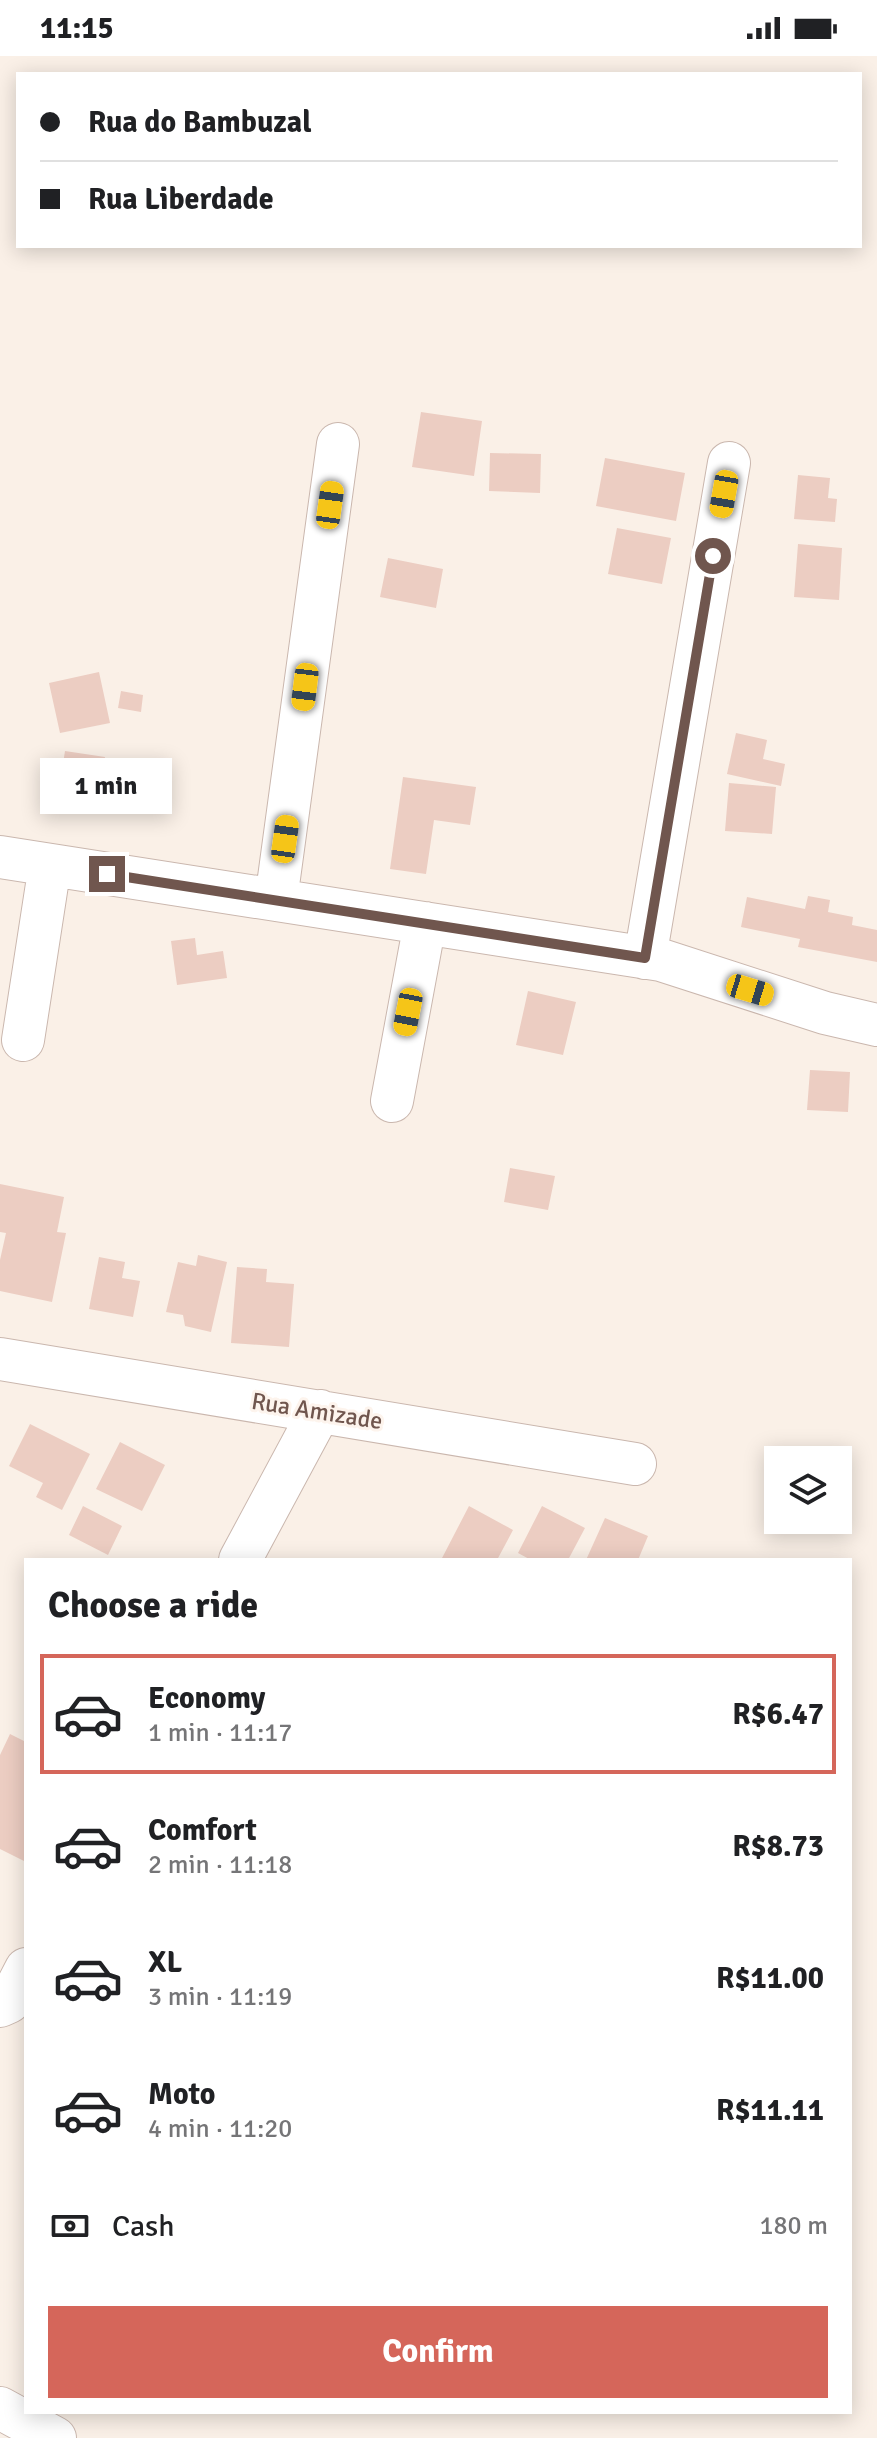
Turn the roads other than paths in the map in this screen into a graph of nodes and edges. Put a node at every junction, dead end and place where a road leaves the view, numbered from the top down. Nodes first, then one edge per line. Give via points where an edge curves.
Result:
1 (338, 444) dead end
2 (729, 463) dead end
3 (0, 857) edge
4 (50, 865) junction
5 (276, 900) junction
6 (425, 923) junction
7 (645, 958) junction
8 (877, 1025) edge
9 (23, 1040) dead end
10 (392, 1101) dead end
11 (0, 1359) edge
12 (320, 1411) junction
13 (635, 1464) dead end
14 (241, 1558) edge
15 (24, 1973) edge
16 (0, 2006) edge
17 (0, 2408) edge
18 (55, 2438) edge

1 - 5 street
2 - 7 street
3 - 4 street
4 - 5 street
4 - 9 street
5 - 6 street
6 - 7 street
6 - 10 street
7 - 8 street
11 - 12 street, Rua Amizade
12 - 13 street, Rua Amizade
12 - 14 street
15 - 16 street via 9,2002
17 - 18 street

